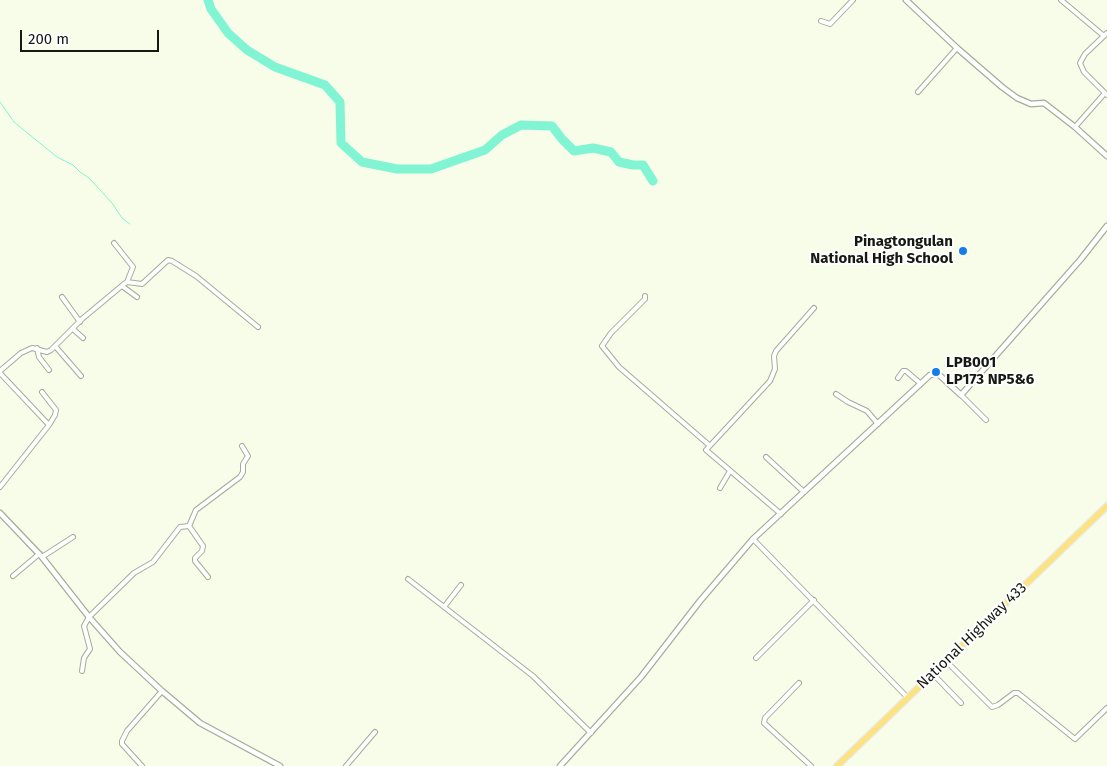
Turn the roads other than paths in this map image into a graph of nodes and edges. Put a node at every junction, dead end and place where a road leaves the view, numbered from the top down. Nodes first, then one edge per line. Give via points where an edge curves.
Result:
1 (853, 0) edge
2 (906, 0) edge
3 (1062, 0) edge
4 (821, 21) dead end
5 (1106, 34) edge
6 (957, 48) junction
7 (918, 92) dead end
8 (1106, 94) edge
9 (1075, 127) junction
10 (1107, 156) edge
11 (1107, 226) edge
12 (114, 243) dead end
13 (127, 282) junction
14 (122, 286) junction
15 (645, 296) dead end
16 (62, 297) dead end
17 (136, 297) dead end
18 (814, 308) dead end
19 (80, 322) junction
20 (258, 327) dead end
21 (73, 329) junction
22 (82, 338) dead end
23 (55, 346) junction
24 (36, 348) junction
25 (49, 370) dead end
26 (0, 372) edge
27 (81, 376) dead end
28 (898, 378) dead end
29 (921, 384) junction
30 (42, 392) dead end
31 (836, 394) dead end
32 (961, 394) junction
33 (986, 420) dead end
34 (878, 424) junction
35 (49, 425) junction
36 (709, 445) junction
37 (242, 446) dead end
38 (766, 457) dead end
39 (730, 471) junction
40 (0, 487) edge
41 (720, 488) dead end
42 (804, 492) junction
43 (1107, 506) edge
44 (0, 512) edge
45 (781, 514) junction
46 (189, 526) junction
47 (73, 537) dead end
48 (753, 539) junction
49 (40, 556) junction
50 (13, 576) dead end
51 (208, 577) dead end
52 (408, 579) dead end
53 (462, 585) dead end
54 (814, 600) junction
55 (444, 607) junction
56 (89, 617) junction
57 (756, 658) dead end
58 (946, 661) junction
59 (82, 671) dead end
60 (933, 674) junction
61 (799, 683) dead end
62 (162, 691) junction
63 (908, 698) junction
64 (961, 703) dead end
65 (1107, 708) edge
66 (375, 732) dead end
67 (591, 733) junction
68 (142, 766) edge
69 (280, 766) edge
70 (346, 766) edge
71 (560, 766) edge
72 (811, 766) edge
73 (837, 766) edge

1 - 4 street via 830,24
2 - 6 street
3 - 5 street
5 - 8 street via 1080,63 1084,72
6 - 7 street
6 - 9 street via 1017,98 1031,104 1044,104
8 - 9 street
9 - 10 street
11 - 32 street
12 - 13 street via 133,267
13 - 14 street
13 - 20 street via 142,284 165,262 172,260
14 - 17 street
14 - 19 street
15 - 36 street via 602,346 619,367
16 - 19 street
18 - 36 street via 776,351 775,369 770,381
19 - 21 street
21 - 22 street
21 - 23 street
23 - 24 street via 47,352
23 - 27 street
24 - 25 street
24 - 26 street via 21,353
26 - 35 street
28 - 29 street via 906,371
29 - 32 street via 936,373
29 - 34 street
30 - 35 street via 56,410
31 - 34 street via 865,410
32 - 33 street
34 - 42 street
35 - 40 street
36 - 39 street via 706,451
37 - 46 street via 248,456 240,477 196,510
38 - 42 street
39 - 41 street
39 - 45 street
42 - 45 street
43 - 58 main road, National Highway 433
44 - 49 street
45 - 48 street
46 - 51 street via 203,546 196,564
46 - 56 street via 180,527 153,562 134,573
47 - 49 street
48 - 54 street
48 - 67 street
49 - 50 street
49 - 56 street
52 - 55 street
53 - 55 street
54 - 57 street
54 - 63 street
55 - 67 street via 533,676
56 - 59 street via 84,626 90,649 84,658
56 - 62 street via 120,652
58 - 60 main road, National Highway 433
58 - 65 street via 992,707 1018,693 1075,739
60 - 63 main road, National Highway 433
60 - 64 street
61 - 72 street via 765,718 764,723
62 - 68 street via 122,741
62 - 69 street via 200,722
63 - 73 main road, National Highway 433
66 - 70 street
67 - 71 street

